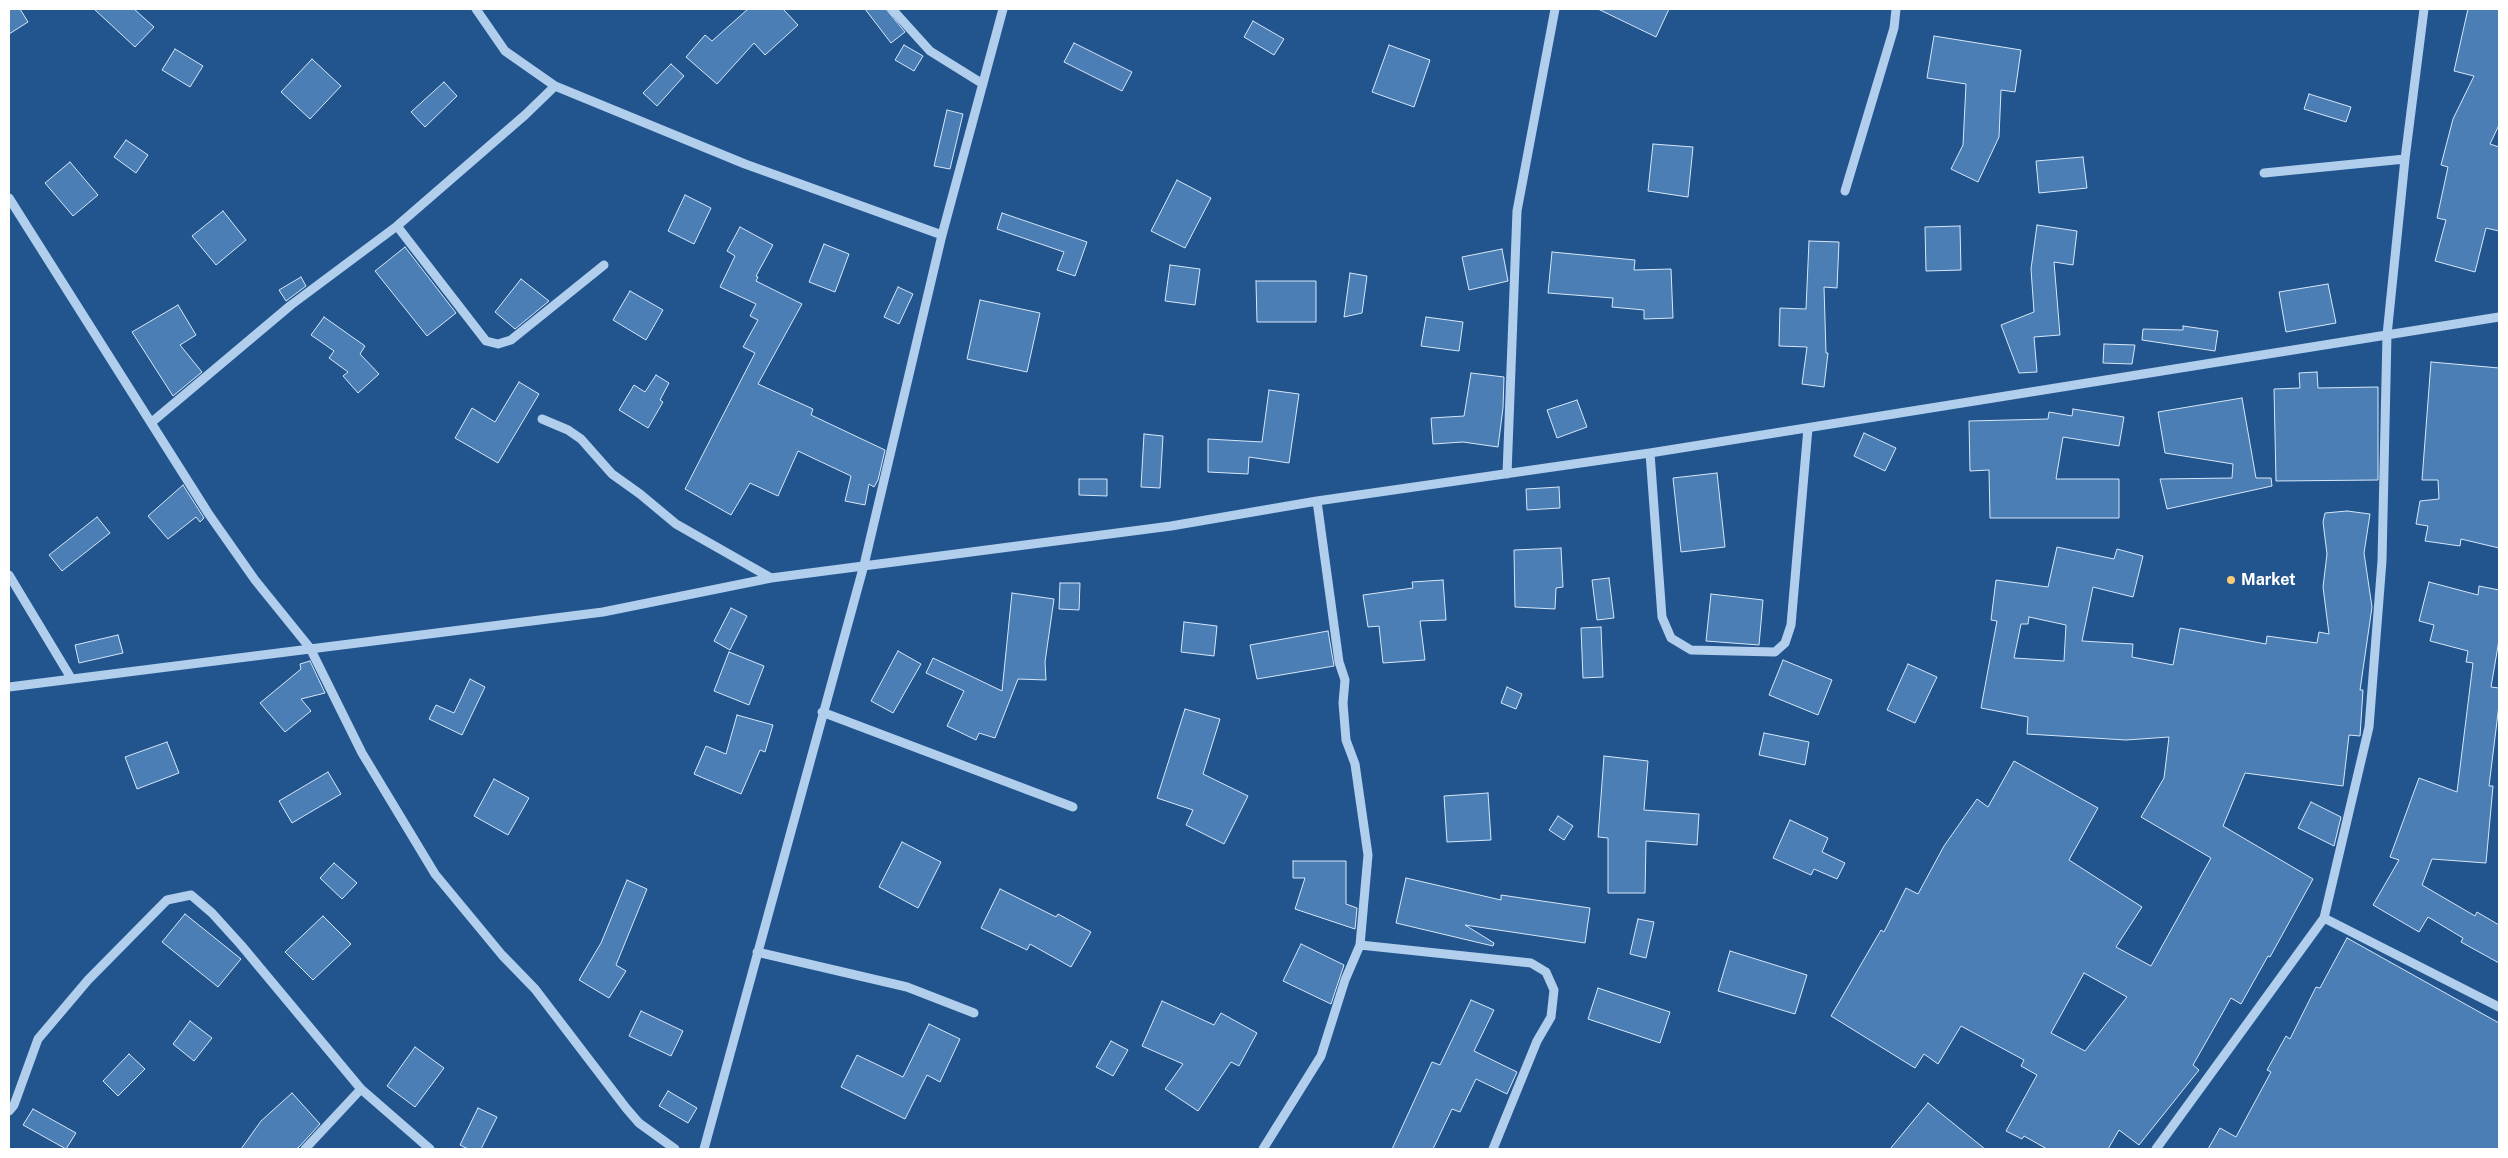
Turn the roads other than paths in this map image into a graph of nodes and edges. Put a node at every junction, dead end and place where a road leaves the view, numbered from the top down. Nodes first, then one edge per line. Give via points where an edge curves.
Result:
1 (476, 9) edge
2 (892, 9) edge
3 (1003, 9) edge
4 (1555, 9) edge
5 (1896, 9) edge
6 (2424, 9) edge
7 (983, 84) junction
8 (555, 86) junction
9 (2405, 159) junction
10 (2264, 173) dead end
11 (1845, 191) dead end
12 (9, 198) edge
13 (398, 226) junction
14 (942, 235) junction
15 (604, 265) dead end
16 (2499, 317) edge
17 (2387, 335) junction
18 (542, 418) dead end
19 (152, 422) junction
20 (1808, 428) junction
21 (1650, 453) junction
22 (1507, 474) junction
23 (1317, 501) junction
24 (864, 565) junction
25 (9, 575) edge
26 (771, 578) junction
27 (310, 648) junction
28 (71, 678) junction
29 (9, 687) edge
30 (822, 712) junction
31 (1073, 807) dead end
32 (2324, 918) junction
33 (1360, 945) junction
34 (757, 952) junction
35 (2499, 1006) edge
36 (974, 1013) dead end
37 (361, 1089) junction
38 (9, 1111) edge
39 (305, 1149) edge
40 (430, 1149) edge
41 (675, 1149) edge
42 (704, 1149) edge
43 (1263, 1149) edge
44 (1493, 1149) edge
45 (2156, 1149) edge

1 - 8 street via 505,51
2 - 7 street via 930,51
3 - 7 street
4 - 22 street via 1517,211
5 - 11 street via 1894,28
6 - 9 street
7 - 14 street
8 - 13 street
8 - 14 street via 745,164
9 - 10 street
9 - 17 street
12 - 19 street
13 - 15 street via 486,341 498,344 511,340
13 - 19 street via 291,305
14 - 24 street
16 - 17 street
17 - 20 street
17 - 32 street via 2382,561 2369,726
18 - 26 street via 580,439 612,474 676,524
19 - 27 street via 224,536
20 - 21 street
20 - 21 street via 1791,625 1785,643 1775,652 1691,650 1671,638 1662,616
21 - 22 street
22 - 23 street
23 - 24 street via 1171,526
23 - 33 street via 1339,662 1345,680 1346,740 1355,764 1368,855
24 - 26 street
24 - 30 street
25 - 28 street
26 - 27 street via 603,612
27 - 28 street
27 - 41 street via 362,753 435,874 502,955 536,989 639,1123
28 - 29 street
30 - 31 street
30 - 34 street
32 - 35 street
32 - 45 street
33 - 43 street via 1345,980 1321,1056
33 - 44 street via 1531,962 1546,972 1554,990 1551,1017 1537,1041
34 - 36 street via 907,987
34 - 42 street
37 - 38 street via 241,945 191,895 167,900 88,980 38,1039
37 - 39 street
37 - 40 street

